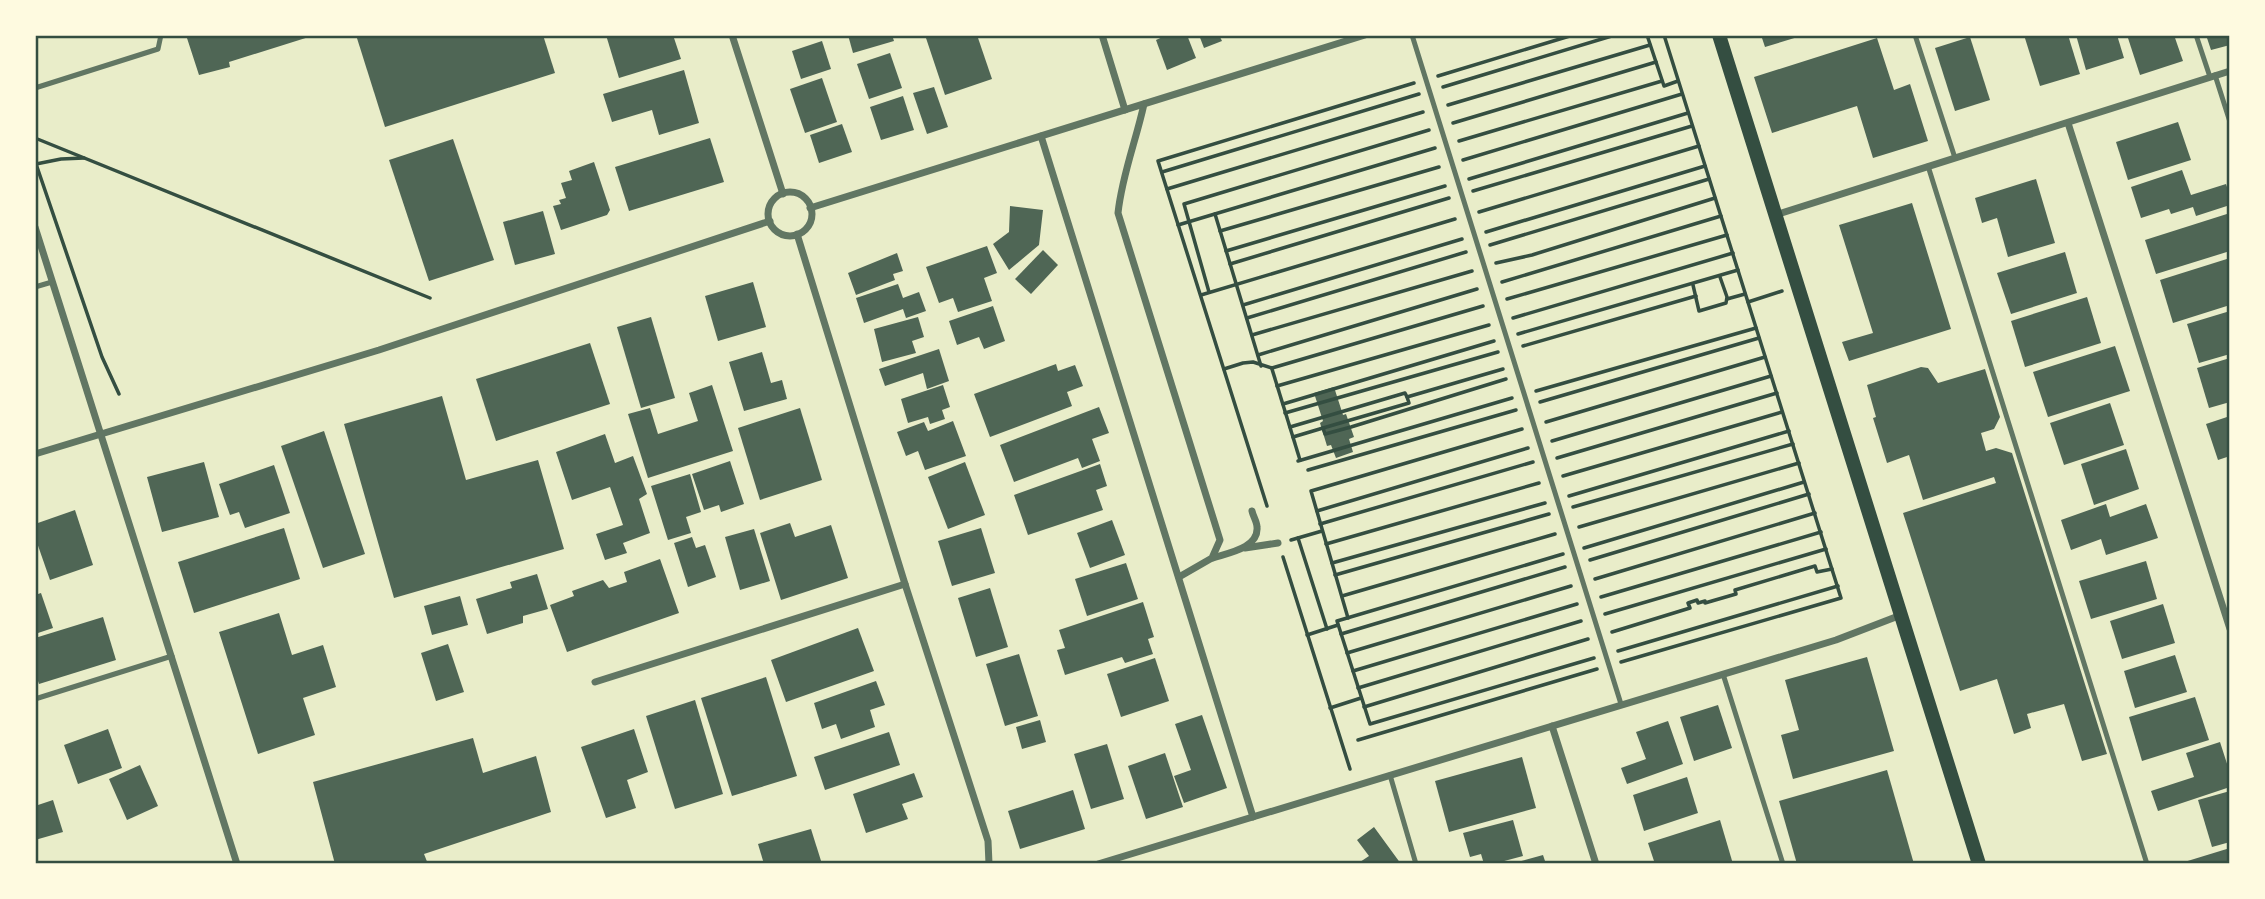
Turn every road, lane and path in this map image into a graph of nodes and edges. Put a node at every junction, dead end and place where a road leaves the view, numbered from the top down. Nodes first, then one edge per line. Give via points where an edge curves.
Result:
1 (161, 35) edge
2 (732, 35) edge
3 (1102, 35) edge
4 (1365, 35) edge
5 (1412, 35) edge
6 (1573, 35) edge
7 (1615, 35) edge
8 (1647, 35) edge
9 (1664, 35) edge
10 (1719, 35) edge
11 (1915, 35) edge
12 (2196, 35) edge
13 (1650, 45) junction
14 (1656, 62) junction
15 (2230, 71) edge
16 (2212, 76) junction
17 (1426, 80) junction
18 (1678, 81) junction
19 (1662, 82) junction
20 (35, 88) edge
21 (1429, 91) junction
22 (1682, 94) junction
23 (1144, 104) junction
24 (1435, 109) junction
25 (1125, 110) junction
26 (2230, 122) edge
27 (2068, 123) junction
28 (1441, 127) junction
29 (1041, 136) junction
30 (35, 138) edge
31 (1446, 145) junction
32 (1699, 146) junction
33 (86, 158) junction
34 (1955, 158) junction
35 (35, 163) edge
36 (1452, 163) junction
37 (1928, 166) junction
38 (1162, 172) junction
39 (1167, 190) junction
40 (783, 194) junction
41 (1715, 198) junction
42 (810, 208) junction
43 (1215, 214) junction
44 (1468, 215) junction
45 (1775, 215) junction
46 (1721, 216) junction
47 (770, 221) junction
48 (1189, 222) junction
49 (1178, 225) junction
50 (35, 227) edge
51 (1220, 231) junction
52 (797, 234) junction
53 (1727, 235) junction
54 (1733, 253) junction
55 (1484, 267) junction
56 (1738, 270) junction
57 (1720, 277) junction
58 (52, 282) junction
59 (1236, 284) junction
60 (1490, 285) junction
61 (1693, 285) junction
62 (1798, 286) junction
63 (35, 287) edge
64 (1209, 292) junction
65 (1745, 294) junction
66 (1200, 295) junction
67 (1696, 296) junction
68 (430, 298) dead end
69 (1727, 300) junction
70 (1495, 302) junction
71 (1748, 302) junction
72 (1502, 321) junction
73 (1252, 335) junction
74 (1507, 338) junction
75 (1510, 349) junction
76 (1258, 355) junction
77 (1261, 366) junction
78 (1515, 366) junction
79 (1272, 368) junction
80 (1224, 369) junction
81 (1518, 375) junction
82 (1277, 386) junction
83 (119, 394) dead end
84 (1407, 397) junction
85 (1283, 404) junction
86 (1285, 413) junction
87 (1290, 426) junction
88 (1323, 428) junction
89 (102, 434) junction
90 (1293, 437) junction
91 (35, 454) edge
92 (1300, 460) dead end
93 (1805, 482) junction
94 (1311, 491) dead end
95 (1267, 506) dead end
96 (1252, 511) dead end
97 (1322, 531) junction
98 (1298, 538) junction
99 (1278, 543) junction
100 (1244, 548) junction
101 (1573, 551) junction
102 (1212, 558) junction
103 (1832, 569) junction
104 (1179, 577) junction
105 (905, 584) junction
106 (1838, 586) junction
107 (1900, 615) junction
108 (1348, 618) junction
109 (1338, 625) junction
110 (1327, 629) junction
111 (2230, 629) edge
112 (1307, 635) junction
113 (1599, 636) junction
114 (1606, 655) junction
115 (172, 656) junction
116 (1609, 665) junction
117 (1723, 674) junction
118 (595, 682) dead end
119 (1362, 698) junction
120 (35, 699) edge
121 (1621, 704) junction
122 (1364, 706) junction
123 (1330, 708) junction
124 (1552, 726) junction
125 (1358, 740) dead end
126 (1350, 769) dead end
127 (1390, 775) junction
128 (1254, 817) junction
129 (237, 864) edge
130 (989, 864) edge
131 (1098, 864) edge
132 (1416, 864) edge
133 (1595, 864) edge
134 (1783, 864) edge
135 (1979, 864) edge
136 (2147, 864) edge

1 - 20 lane via 158,48
2 - 40 street
3 - 25 street
4 - 23 street
5 - 17 lane
6 - 17 path
7 - 21 path
8 - 13 path
9 - 18 path
10 - 45 main road
11 - 34 lane
12 - 16 lane
13 - 14 path
13 - 24 path
14 - 19 path
14 - 28 path
15 - 16 street
16 - 26 lane
16 - 27 street
17 - 21 lane
17 - 38 path via 1158,161
18 - 19 path via 1664,86
18 - 22 path
19 - 31 path
21 - 24 lane
21 - 38 path
22 - 32 path
22 - 36 path
23 - 25 street
23 - 102 street via 1120,188 1118,213 1220,541
24 - 28 lane
24 - 39 path
25 - 29 street
27 - 34 street
27 - 111 street
28 - 31 lane
28 - 48 path via 1184,204
29 - 42 street
29 - 104 street
30 - 33 path
31 - 36 lane
31 - 43 path
32 - 41 path
32 - 44 path
33 - 35 path
33 - 68 path
34 - 37 street
35 - 83 path
36 - 44 lane
36 - 51 path
37 - 45 street
37 - 136 lane
38 - 39 path
39 - 49 path
40 - 42 street via 797,193
40 - 47 street via 772,201
41 - 46 path
41 - 55 path
42 - 52 street via 808,227
43 - 48 path
43 - 51 path
44 - 55 lane
44 - 59 path
45 - 62 main road
46 - 53 path
46 - 60 path
47 - 52 street via 777,232
47 - 89 street via 391,346
48 - 49 path
48 - 64 path
49 - 66 path
50 - 58 street
51 - 59 path
52 - 105 street
53 - 54 path
53 - 70 path
54 - 56 path
54 - 72 path
55 - 60 lane
55 - 73 path
56 - 57 path
56 - 65 path
57 - 61 path
57 - 69 path
58 - 63 lane
58 - 89 street
59 - 64 path
59 - 73 path
60 - 70 lane
60 - 76 path
61 - 67 path
61 - 74 path
62 - 71 path
62 - 107 main road
64 - 66 path
65 - 69 path
65 - 71 path
66 - 80 path
67 - 69 path via 1699,311
67 - 75 path
70 - 72 lane
70 - 79 path
71 - 93 path
72 - 74 lane
72 - 82 path
73 - 76 path
74 - 75 lane
74 - 85 path
75 - 78 lane
75 - 86 path
76 - 77 path
77 - 79 path
77 - 80 path via 1253,362
78 - 81 lane
78 - 84 path
79 - 82 path
80 - 95 path
81 - 88 path via 1325,434
81 - 101 lane
82 - 85 path
84 - 87 path via 1405,393
84 - 88 path via 1409,403
85 - 86 path
86 - 87 path
87 - 90 path
88 - 90 path
89 - 91 street
89 - 115 street
90 - 92 path
93 - 101 path
93 - 103 path
94 - 97 path
96 - 100 street via 1258,529
97 - 98 path
97 - 108 path
98 - 99 path
98 - 110 path
99 - 100 street
99 - 112 path
100 - 102 street
101 - 108 path
101 - 113 lane
102 - 104 street
103 - 106 path
103 - 113 path via 1817,572 1815,566 1735,590 1736,594 1726,597 1705,603 1697,600 1688,603 1690,608
104 - 128 street
105 - 118 street
105 - 130 street via 988,841
106 - 114 path
106 - 116 path via 1841,598
107 - 117 street
107 - 135 main road
108 - 109 path via 1337,621
109 - 110 path
109 - 119 path
110 - 112 path
112 - 123 path
113 - 114 lane
113 - 122 path
114 - 116 lane
114 - 122 path via 1370,724
115 - 120 lane
115 - 129 street
116 - 121 lane
116 - 125 path
117 - 121 street
117 - 134 lane
119 - 122 path
119 - 123 path
121 - 124 street
123 - 126 path
124 - 127 street
124 - 133 street
127 - 128 street
127 - 132 lane
128 - 131 street

